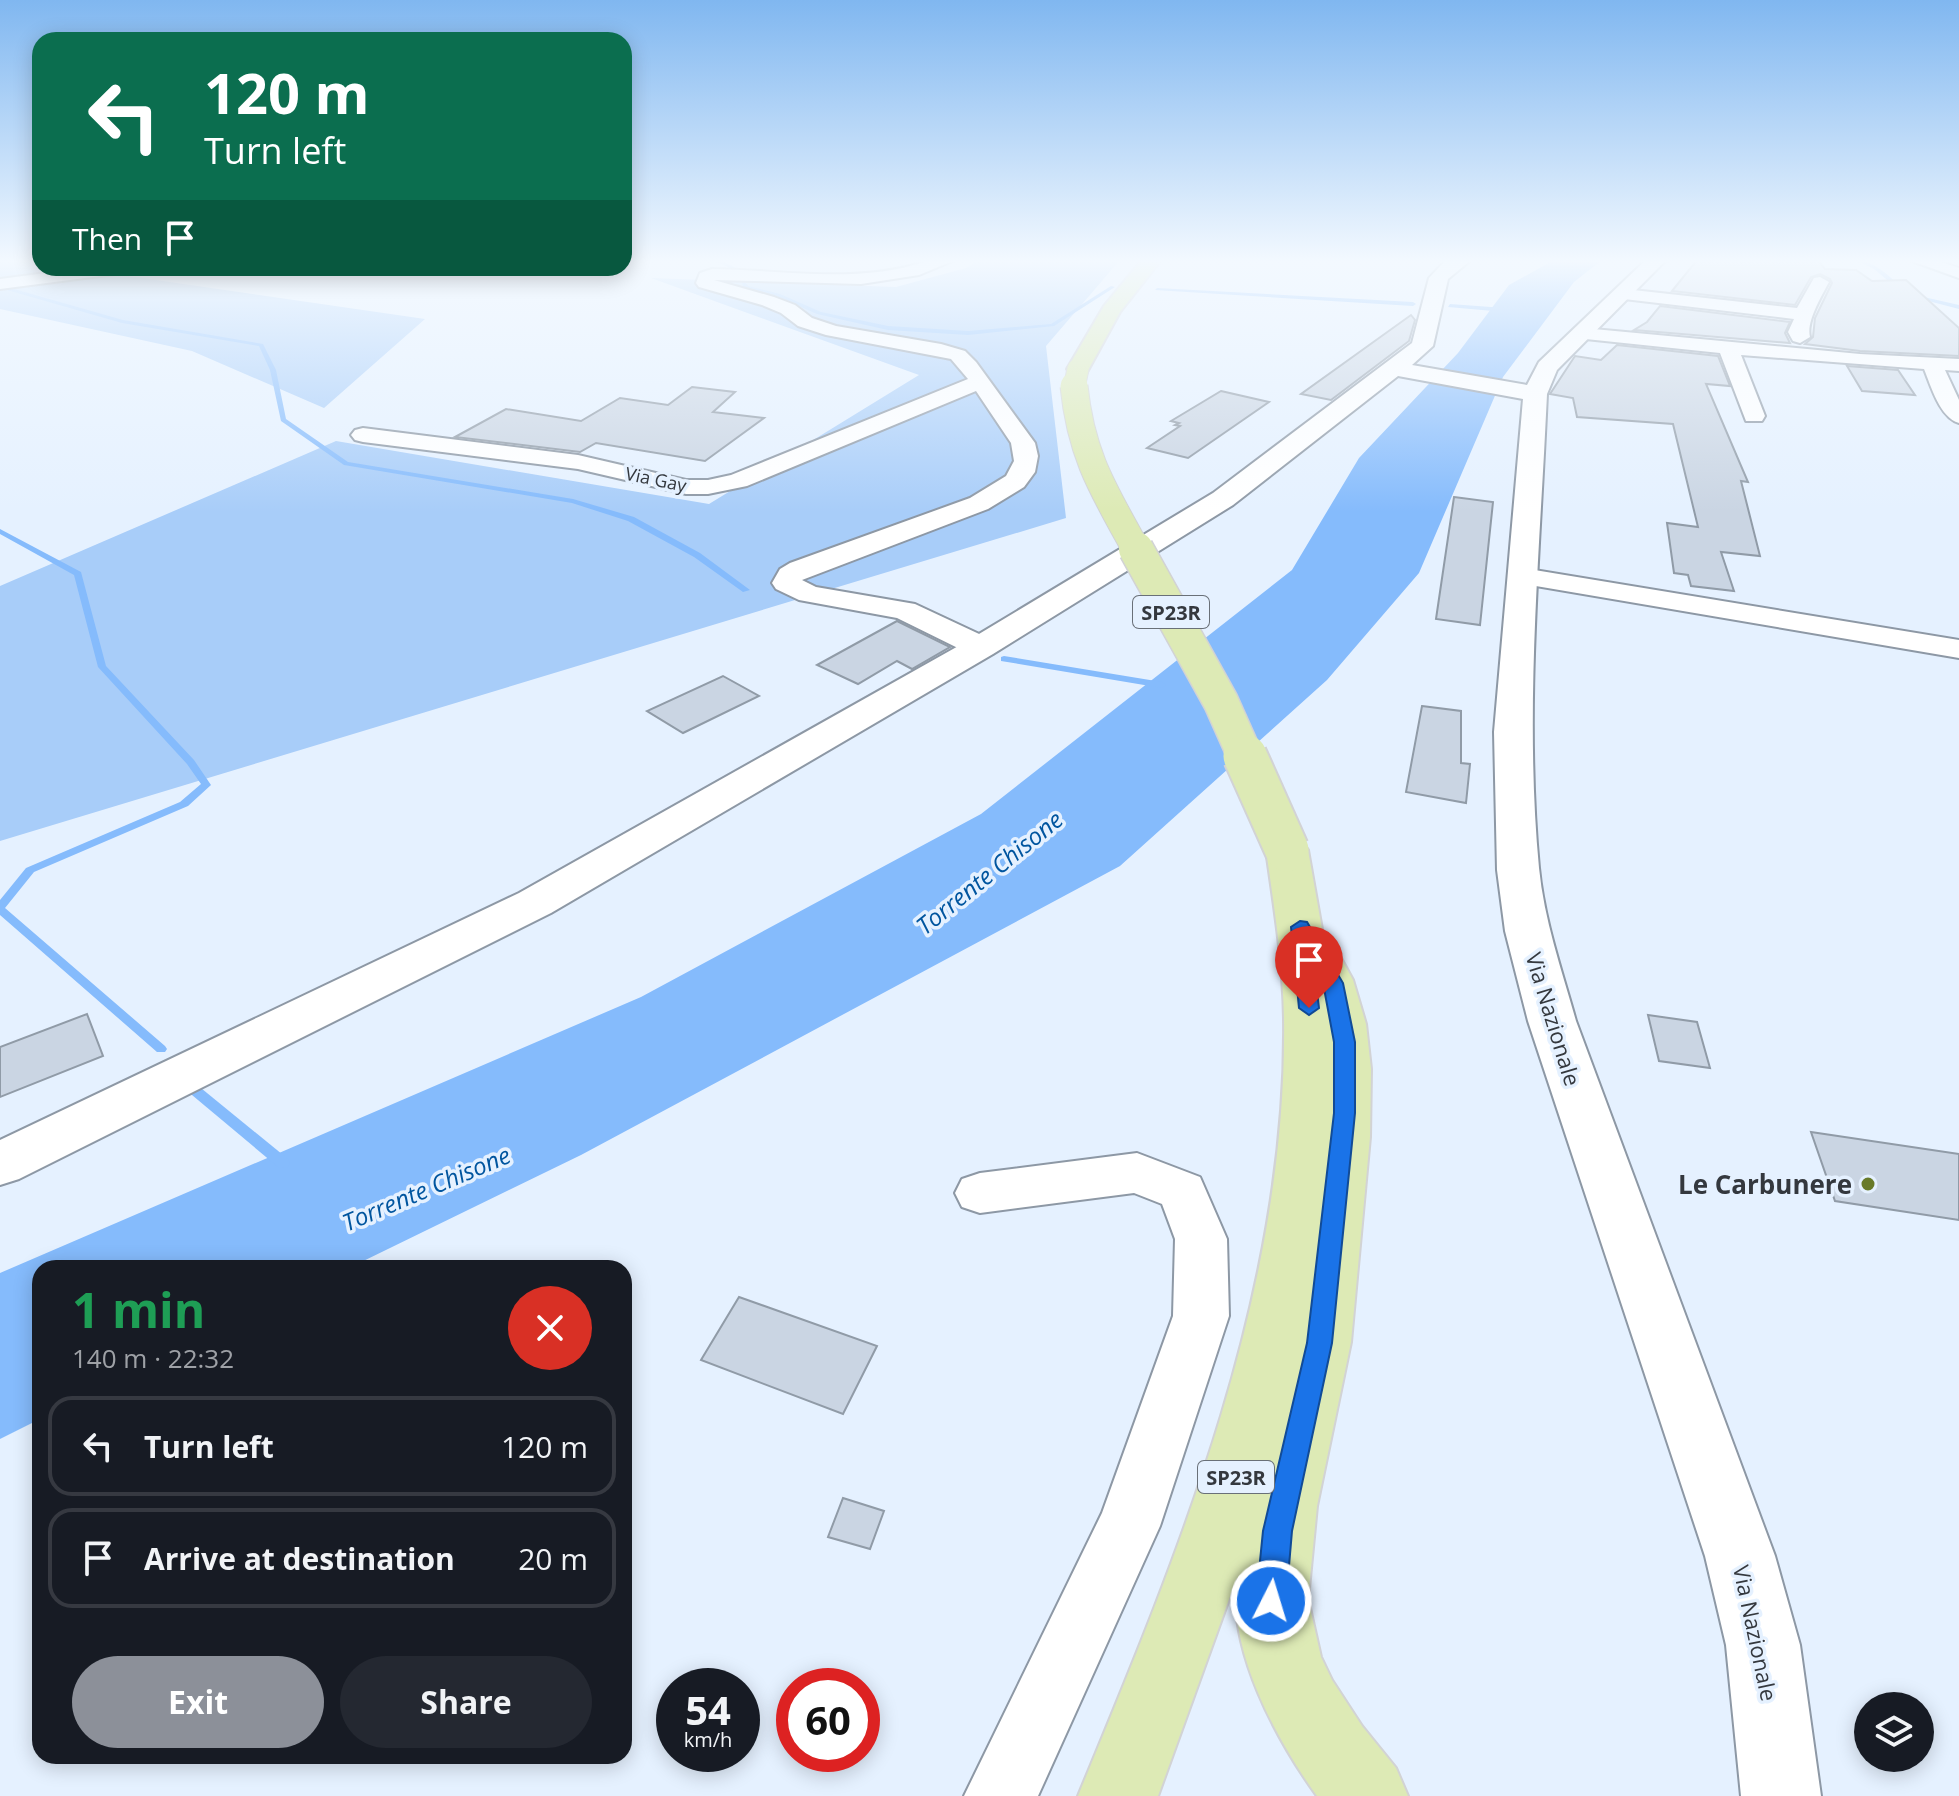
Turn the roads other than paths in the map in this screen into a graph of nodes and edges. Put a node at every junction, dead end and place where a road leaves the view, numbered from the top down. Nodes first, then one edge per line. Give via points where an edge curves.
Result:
1 (900, 344) edge
2 (1092, 344) edge
3 (1423, 344) edge
4 (1572, 344) edge
5 (1692, 344) edge
6 (1802, 344) edge
7 (1728, 347) junction
8 (1813, 356) junction
9 (1932, 364) junction
10 (1959, 365) edge
11 (1396, 369) junction
12 (980, 382) junction
13 (1535, 394) junction
14 (1754, 416) dead end
15 (1959, 416) edge
16 (363, 435) dead end
17 (1522, 576) junction
18 (981, 647) junction
19 (1959, 649) edge
20 (1300, 927) junction
21 (0, 1164) edge
22 (980, 1193) dead end
23 (1000, 1796) edge
24 (1118, 1796) edge
25 (1368, 1796) edge
26 (1781, 1796) edge

1 - 12 street via 958,355
2 - 20 main road, SP23R, bridge via 1074,386 1078,427 1094,473 1221,702 1287,850
3 - 11 street
4 - 13 street, Via Nazionale via 1547,367
5 - 7 street
6 - 8 street
7 - 8 street
7 - 14 street
8 - 9 street
9 - 10 street
9 - 15 street
11 - 13 street
11 - 18 street via 1247,483
12 - 16 street, Via Gay via 738,481 708,487 686,487 578,462
12 - 18 street via 1023,443 1026,467 1018,478 976,503 800,569 786,583 809,594 905,610
13 - 17 street, Via Nazionale
17 - 19 street
17 - 26 street, Via Nazionale via 1513,732 1518,870 1528,931 1586,1123 1740,1556 1763,1645
18 - 21 street via 535,903
20 - 24 main road, SP23R via 1309,1008 1308,1086 1298,1219 1283,1301 1252,1428 1189,1617
20 - 25 main road via 1333,983 1344,1042 1344,1113 1320,1343 1278,1531 1271,1601 1279,1650 1299,1697 1338,1762
22 - 23 street via 1137,1173 1182,1191 1201,1239 1201,1316 1129,1526

